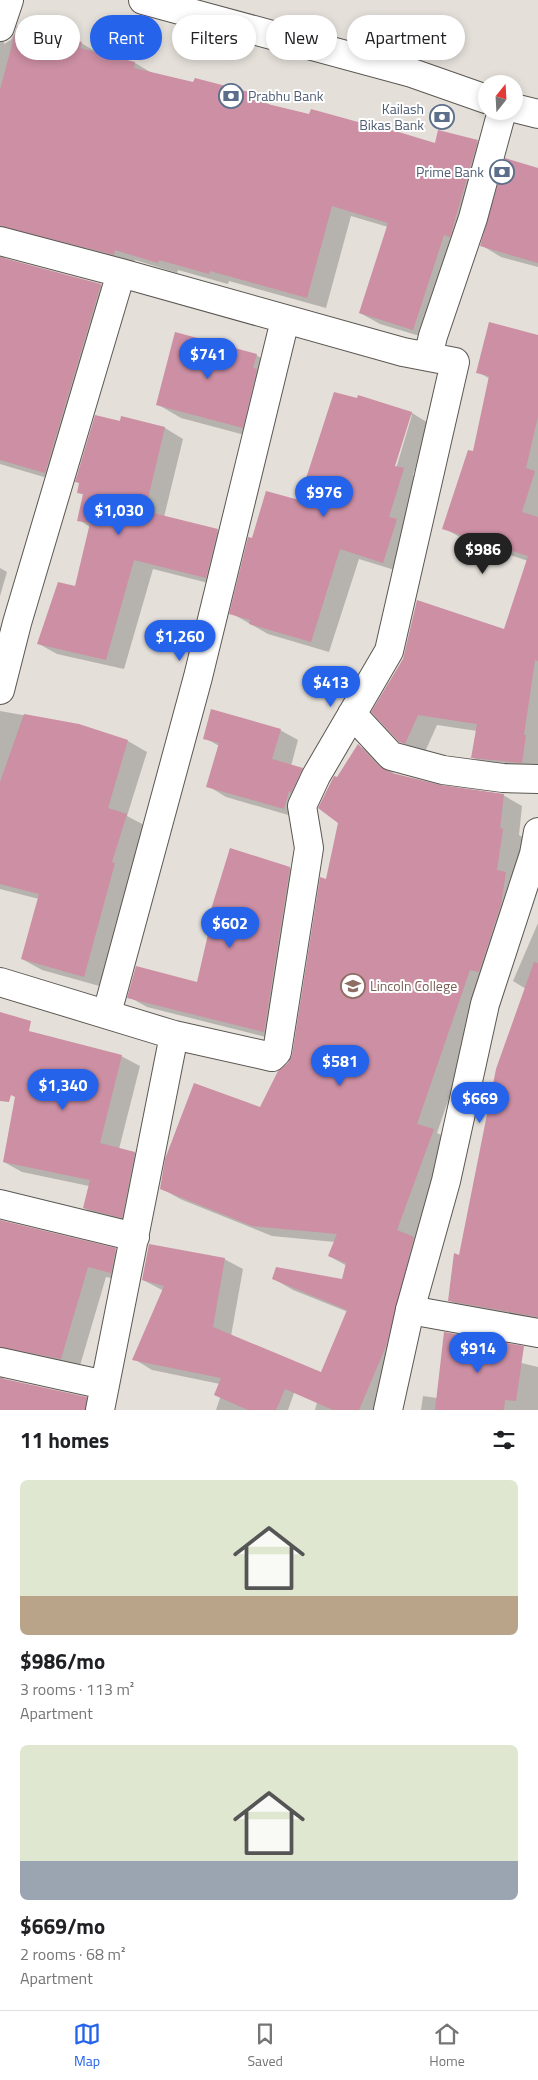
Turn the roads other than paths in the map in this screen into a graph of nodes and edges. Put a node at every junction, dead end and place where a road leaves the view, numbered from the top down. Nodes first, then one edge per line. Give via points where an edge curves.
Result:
1 (8, 0) edge
2 (143, 0) edge
3 (0, 27) edge
4 (478, 96) edge
5 (523, 110) edge
6 (538, 114) edge
7 (500, 120) edge
8 (0, 241) edge
9 (121, 273) junction
10 (285, 320) junction
11 (428, 357) junction
12 (0, 690) edge
13 (352, 714) junction
14 (538, 779) edge
15 (537, 847) edge
16 (0, 982) edge
17 (107, 1013) junction
18 (174, 1035) junction
19 (0, 1204) edge
20 (135, 1237) junction
21 (410, 1310) junction
22 (538, 1333) edge
23 (0, 1362) edge
24 (102, 1398) edge
25 (388, 1410) edge

1 - 3 street
2 - 4 street via 412,73
5 - 6 street
7 - 11 street via 473,218
8 - 9 street
9 - 10 street
9 - 12 street
10 - 11 street
10 - 17 street via 198,677
11 - 13 street via 455,362 389,651
13 - 14 street via 391,756 443,770
13 - 18 street via 302,806 309,848 276,1052 272,1057
15 - 21 street via 485,1004 446,1181
16 - 17 street
17 - 18 street
18 - 20 street
19 - 20 street
20 - 24 street
21 - 22 street
21 - 25 street
23 - 24 street

